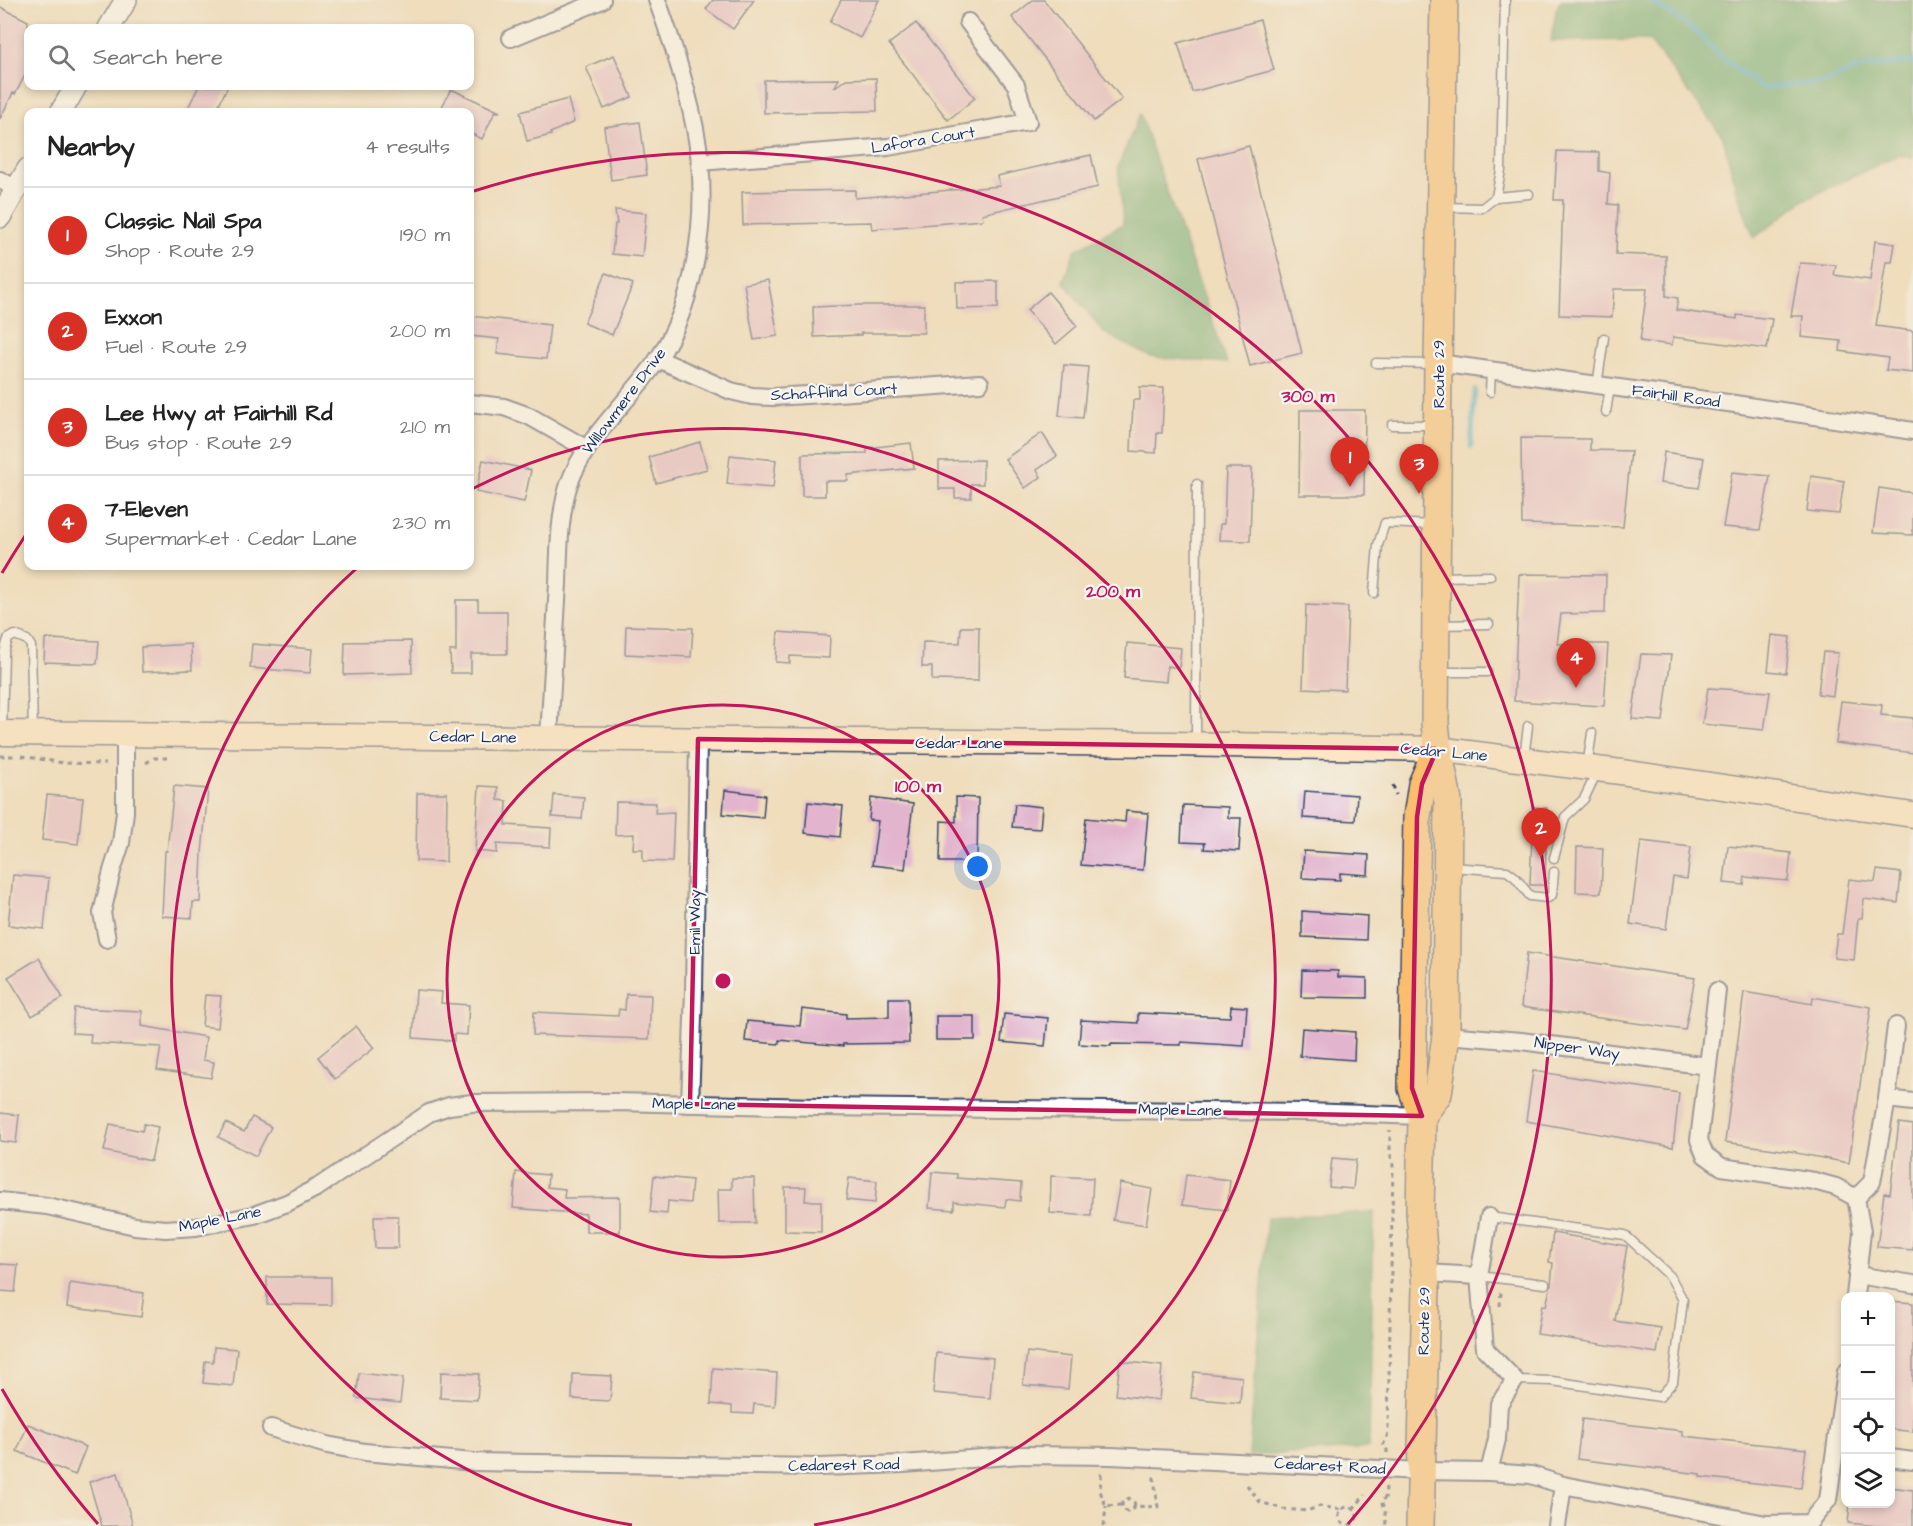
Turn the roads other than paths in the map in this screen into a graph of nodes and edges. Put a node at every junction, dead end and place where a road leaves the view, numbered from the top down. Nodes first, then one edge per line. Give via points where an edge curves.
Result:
1 (126, 0) edge
2 (602, 0) edge
3 (657, 0) edge
4 (1444, 0) edge
5 (1504, 0) edge
6 (968, 22) dead end
7 (111, 24) edge
8 (511, 38) dead end
9 (74, 90) edge
10 (63, 108) edge
11 (700, 162) junction
12 (24, 172) edge
13 (8, 185) edge
14 (1530, 194) dead end
15 (1496, 197) junction
16 (1441, 207) junction
17 (0, 217) edge
18 (1604, 338) dead end
19 (658, 358) junction
20 (1376, 363) dead end
21 (1438, 363) junction
22 (1491, 371) junction
23 (980, 383) dead end
24 (1604, 386) junction
25 (1490, 392) dead end
26 (474, 403) edge
27 (1606, 412) dead end
28 (1392, 425) dead end
29 (1438, 425) junction
30 (1913, 431) edge
31 (587, 449) junction
32 (1197, 484) dead end
33 (1438, 525) junction
34 (1490, 576) dead end
35 (1437, 577) junction
36 (1374, 593) dead end
37 (1489, 624) dead end
38 (1437, 625) junction
39 (1436, 672) junction
40 (1487, 672) dead end
41 (1528, 726) dead end
42 (33, 733) junction
43 (124, 733) junction
44 (1592, 733) dead end
45 (549, 737) junction
46 (698, 739) junction
47 (1, 741) edge
48 (1196, 744) junction
49 (1437, 748) junction
50 (1524, 760) junction
51 (1593, 768) junction
52 (1913, 815) edge
53 (1554, 858) dead end
54 (1448, 867) junction
55 (1554, 872) dead end
56 (107, 939) dead end
57 (1717, 991) dead end
58 (1896, 1026) dead end
59 (1446, 1035) junction
60 (1708, 1066) junction
61 (1887, 1099) junction
62 (1913, 1102) edge
63 (690, 1104) junction
64 (1422, 1116) junction
65 (1856, 1198) junction
66 (0, 1201) edge
67 (1489, 1217) joint
68 (1425, 1273) junction
69 (1857, 1275) junction
70 (1479, 1276) junction
71 (1545, 1284) dead end
72 (1913, 1284) edge
73 (1855, 1292) edge
74 (1515, 1380) junction
75 (271, 1428) dead end
76 (1841, 1452) edge
77 (1895, 1459) edge
78 (1913, 1461) edge
79 (1421, 1471) junction
80 (1489, 1472) junction
81 (1563, 1485) junction
82 (1744, 1523) edge
83 (1420, 1526) edge
84 (1557, 1526) edge

1 - 7 street
2 - 8 street
3 - 11 street, Willowmere Drive via 687,95
4 - 16 main road, Route 29
5 - 15 lane via 1501,170
6 - 11 street, Lafora Court via 1016,85 1028,122 888,147
9 - 10 street
11 - 19 street, Willowmere Drive via 698,243 693,275 683,309
12 - 13 street
13 - 17 street
14 - 15 lane
15 - 16 lane via 1482,208
16 - 21 main road, Route 29
18 - 24 lane
19 - 23 street, Schafflind Court via 731,391 752,396
19 - 31 street, Willowmere Drive
20 - 21 lane
21 - 22 street, Fairhill Road
21 - 29 main road, Route 29
22 - 24 street, Fairhill Road
22 - 25 lane
24 - 27 lane
24 - 30 street, Fairhill Road
26 - 31 street via 504,407 529,416
28 - 29 lane
29 - 33 main road, Route 29
31 - 45 street, Willowmere Drive via 574,471 564,506
32 - 48 lane
33 - 35 main road, Route 29
33 - 36 lane via 1385,523 1378,545
34 - 35 lane
35 - 38 main road, Route 29
37 - 38 lane
38 - 39 main road, Route 29
39 - 40 lane
39 - 49 main road, Route 29
41 - 50 lane
42 - 43 main road, Cedar Lane
42 - 47 main road, Cedar Lane
42 - 47 lane via 31,646 15,635 8,639 4,653
43 - 45 main road, Cedar Lane
43 - 56 street via 125,812 102,913
44 - 51 lane
45 - 46 main road, Cedar Lane
46 - 48 main road, Cedar Lane
46 - 63 street, Emil Way
48 - 49 main road, Cedar Lane
49 - 50 main road, Cedar Lane
49 - 54 main road, Route 29 via 1448,802
49 - 64 main road, Route 29 via 1422,784 1417,817 1412,1088
50 - 51 main road, Cedar Lane
51 - 52 main road, Cedar Lane
51 - 53 lane via 1584,799 1565,817
54 - 55 lane via 1507,871 1530,896 1548,898 1552,895
54 - 59 main road, Route 29
57 - 60 street
58 - 61 street
59 - 60 street, Nipper Way
59 - 64 main road, Route 29 via 1438,1094
60 - 65 street via 1700,1140 1705,1155 1722,1167 1814,1181
61 - 62 street
61 - 65 street via 1872,1182
63 - 64 street, Maple Lane
63 - 66 street, Maple Lane via 505,1102 449,1106 429,1113 318,1187 287,1203 254,1215 196,1227 135,1226 47,1206
64 - 68 main road, Route 29 via 1420,1212
65 - 69 street via 1862,1232
67 - 70 street
67 - 74 lane via 1625,1235 1670,1276 1683,1300 1672,1382 1660,1397 1552,1381
68 - 70 street
68 - 79 main road, Route 29
69 - 72 street
69 - 73 street
70 - 71 lane
70 - 74 street via 1485,1349
74 - 80 street via 1499,1404 1497,1439
75 - 79 street, Cedarest Road via 355,1450 473,1462 820,1467 1033,1455
76 - 82 street, Cedarest Road via 1828,1500 1809,1522
77 - 78 street
79 - 80 street, Cedarest Road
79 - 83 main road, Route 29
80 - 81 street, Cedarest Road via 1531,1475
81 - 82 street, Cedarest Road
81 - 84 street

